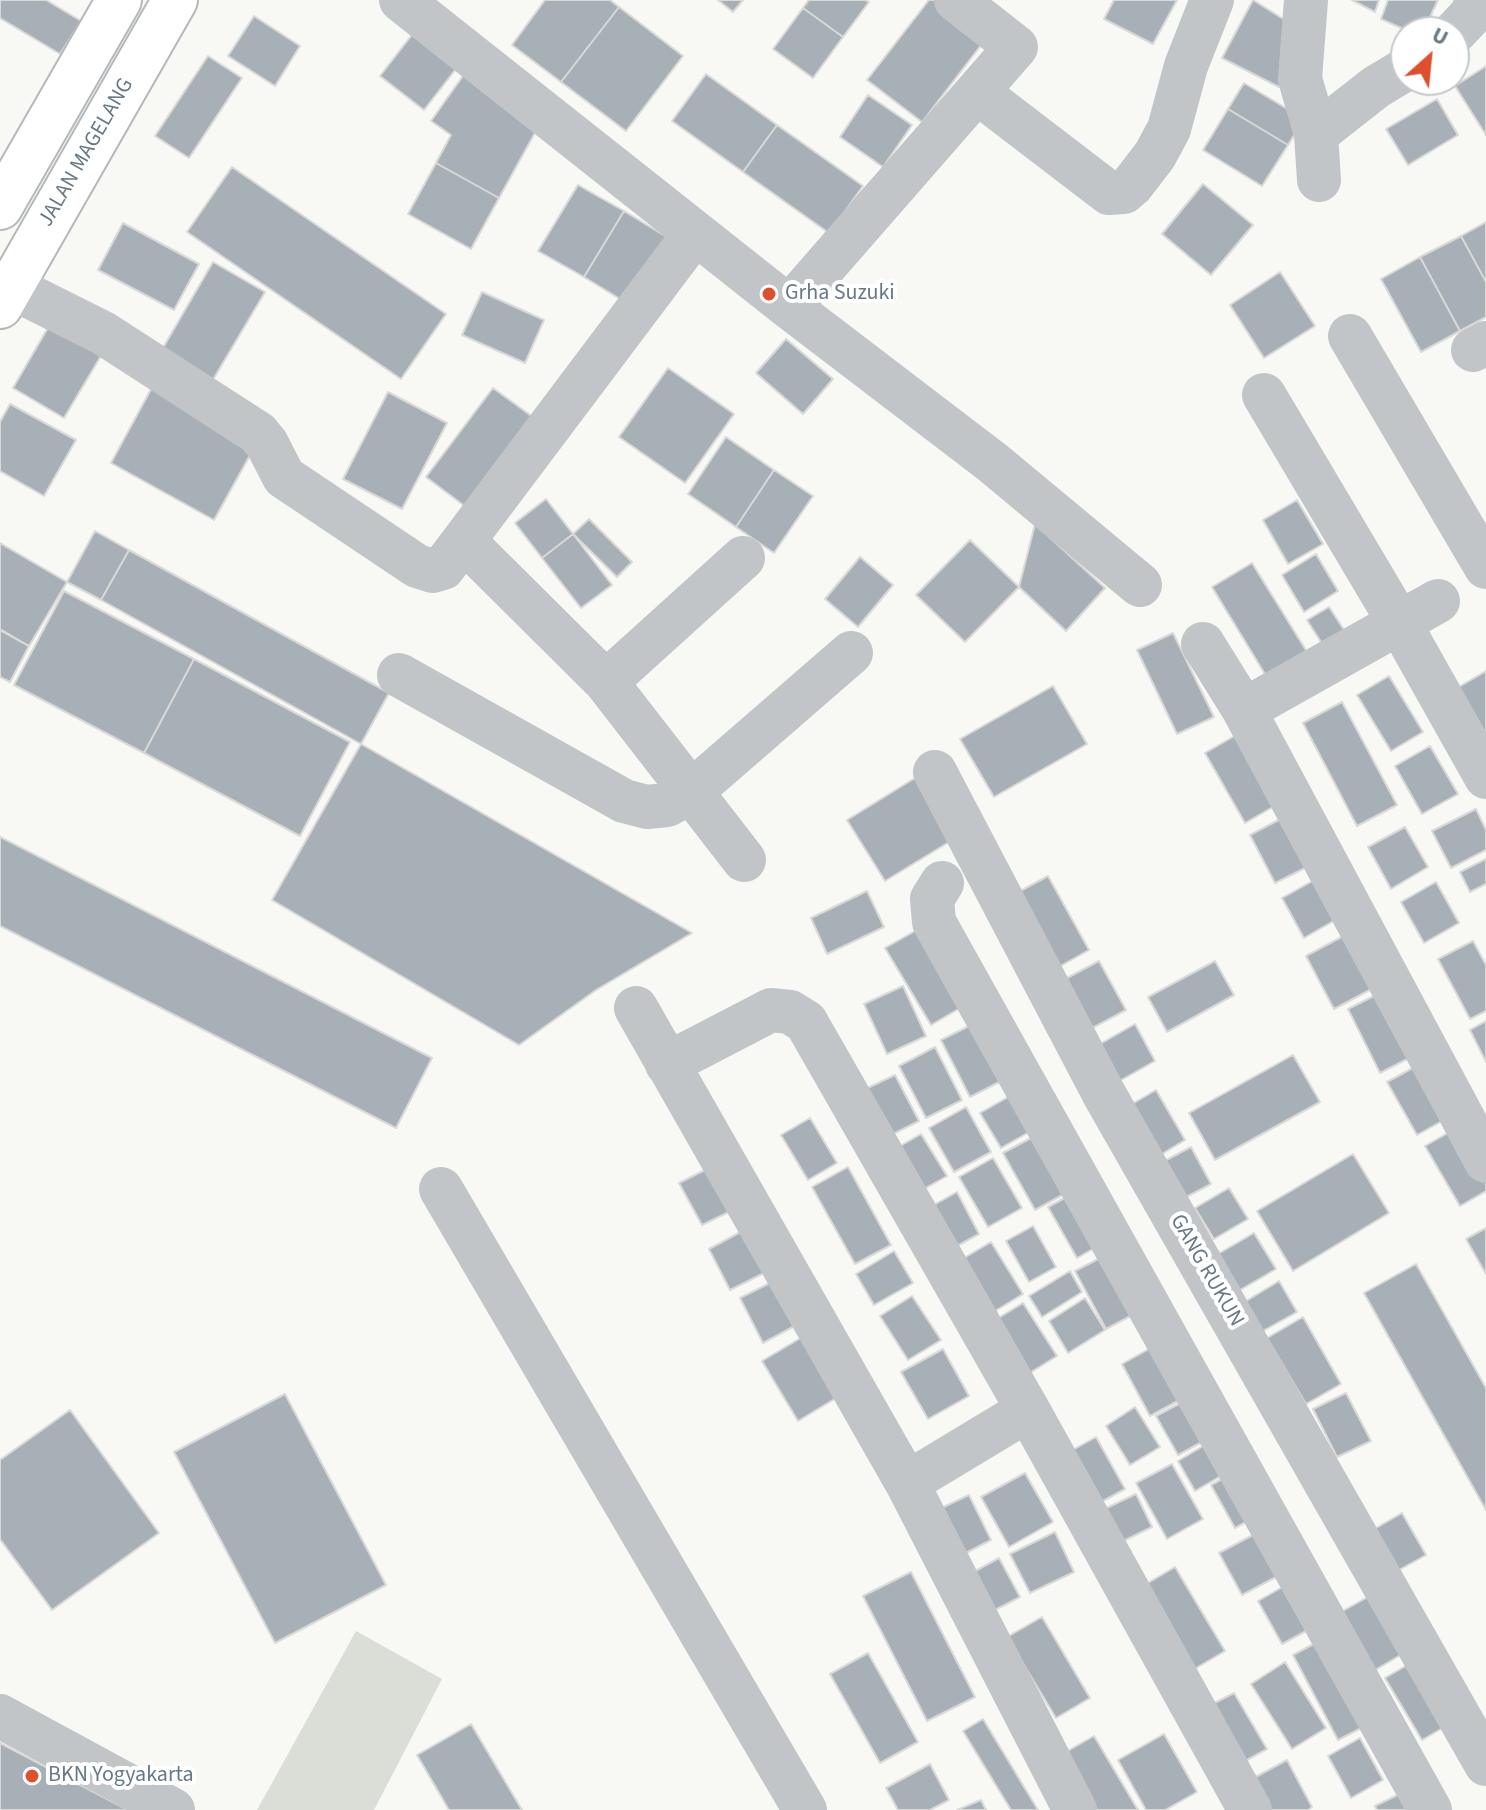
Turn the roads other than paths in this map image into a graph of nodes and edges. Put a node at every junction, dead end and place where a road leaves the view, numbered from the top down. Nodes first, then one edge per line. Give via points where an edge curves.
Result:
1 (119, 0) edge
2 (175, 0) edge
3 (401, 0) edge
4 (956, 0) edge
5 (1212, 0) edge
6 (1306, 0) edge
7 (1390, 79) edge
8 (977, 92) junction
9 (1316, 134) junction
10 (1319, 180) dead end
11 (0, 207) edge
12 (695, 233) junction
13 (5, 296) edge
14 (789, 307) junction
15 (1350, 336) dead end
16 (1264, 395) dead end
17 (464, 541) junction
18 (743, 558) dead end
19 (1486, 567) edge
20 (1140, 585) dead end
21 (1438, 601) dead end
22 (1400, 624) junction
23 (1203, 644) dead end
24 (851, 653) dead end
25 (399, 675) dead end
26 (606, 682) junction
27 (1244, 710) junction
28 (935, 772) dead end
29 (1486, 777) edge
30 (692, 791) junction
31 (744, 860) dead end
32 (942, 883) dead end
33 (636, 1008) dead end
34 (667, 1064) junction
35 (1486, 1161) edge
36 (441, 1189) dead end
37 (1028, 1410) junction
38 (907, 1483) junction
39 (0, 1716) edge
40 (1486, 1764) edge
41 (173, 1810) edge
42 (805, 1810) edge
43 (1075, 1810) edge
44 (1250, 1810) edge
45 (1430, 1810) edge

1 - 11 highway
2 - 13 highway, JALAN MAGELANG
3 - 12 street
4 - 8 street via 1016,47
5 - 8 street via 1169,129 1124,192 1109,193
6 - 9 street via 1300,79
7 - 9 street
8 - 14 street
9 - 10 street
12 - 14 street
12 - 17 street
13 - 17 street via 103,333 258,433 284,477 417,566 443,568
14 - 20 street via 992,462
15 - 19 street
16 - 22 street
17 - 26 street
18 - 26 street
21 - 22 street
22 - 27 street
22 - 29 street
23 - 27 street
24 - 30 street
25 - 30 street via 624,801 667,805
26 - 30 street
27 - 35 street
28 - 40 street, GANG RUKUN via 1104,1094
30 - 31 street
32 - 45 street via 932,899 934,922
33 - 34 street
34 - 37 street via 771,1010 790,1012 806,1022
34 - 38 street
36 - 42 street
37 - 38 street
37 - 44 street
38 - 43 street
39 - 41 street

